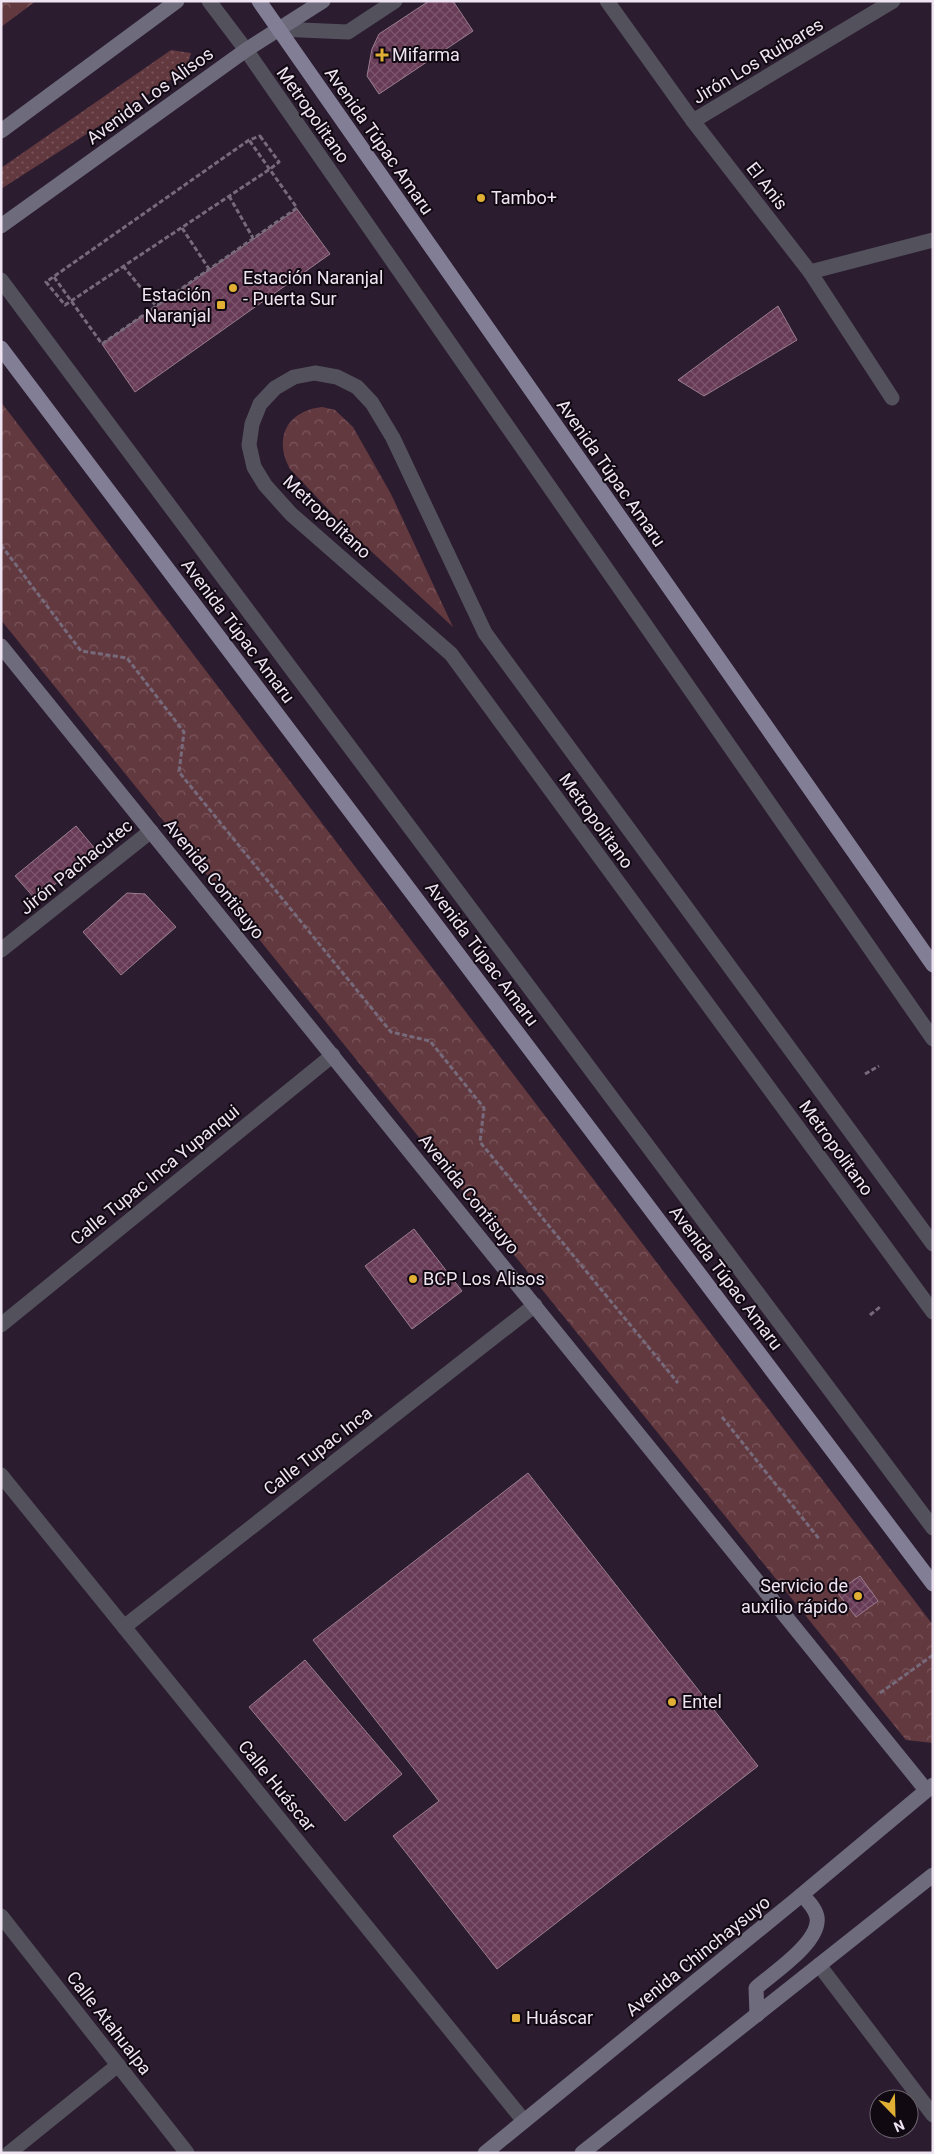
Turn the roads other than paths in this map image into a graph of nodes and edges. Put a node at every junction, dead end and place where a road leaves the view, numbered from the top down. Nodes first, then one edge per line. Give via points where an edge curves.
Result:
1 (177, 1) edge
2 (209, 1) edge
3 (259, 1) edge
4 (323, 1) edge
5 (395, 1) edge
6 (607, 1) edge
7 (892, 1) edge
8 (278, 29) junction
9 (246, 50) junction
10 (693, 121) junction
11 (1, 131) edge
12 (1, 226) edge
13 (933, 240) edge
14 (810, 272) junction
15 (1, 280) edge
16 (1, 348) edge
17 (892, 398) dead end
18 (1, 646) edge
19 (151, 831) junction
20 (1, 950) edge
21 (933, 965) edge
22 (933, 1039) edge
23 (333, 1055) junction
24 (933, 1244) edge
25 (534, 1305) junction
26 (933, 1312) edge
27 (1, 1325) edge
28 (1, 1475) edge
29 (933, 1528) edge
30 (933, 1584) edge
31 (124, 1628) junction
32 (929, 1788) edge
33 (933, 1875) edge
34 (802, 1895) junction
35 (1, 1916) edge
36 (819, 1965) junction
37 (757, 2015) junction
38 (118, 2065) junction
39 (933, 2115) edge
40 (524, 2121) junction
41 (8, 2153) edge
42 (187, 2153) edge
43 (485, 2153) edge
44 (582, 2153) edge

1 - 11 main road
2 - 9 street, Metropolitano
3 - 8 main road, Avenida Túpac Amaru
4 - 8 main road, Avenida Los Alisos
5 - 8 street via 348,32
6 - 10 street, El Anis
7 - 10 street, Jirón Los Ruibares
8 - 9 main road, Avenida Los Alisos
8 - 21 main road, Avenida Túpac Amaru
9 - 12 main road, Avenida Los Alisos
9 - 22 street, Metropolitano
10 - 14 street, El Anis
13 - 14 street
14 - 17 street, El Anis
15 - 29 street
16 - 30 main road, Avenida Túpac Amaru
18 - 19 main road, Avenida Contisuyo
19 - 20 street, Jirón Pachacutec
19 - 23 main road, Avenida Contisuyo
23 - 25 main road, Avenida Contisuyo
23 - 27 street, Calle Tupac Inca Yupanqui
24 - 26 street, Metropolitano via 484,633 393,438 372,403 357,387 337,377 315,373 294,377 275,388 260,404 252,424 249,445 254,467 266,485 290,514 451,654
25 - 31 street, Calle Tupac Inca
25 - 32 main road, Avenida Contisuyo via 859,1708
28 - 31 street, Calle Huáscar
31 - 40 street, Calle Huáscar
32 - 34 main road, Avenida Chinchaysuyo
33 - 36 main road
34 - 37 main road via 817,1917 816,1930 809,1942 756,1988
34 - 40 main road, Avenida Chinchaysuyo
35 - 38 street, Calle Atahualpa
36 - 37 main road
36 - 39 street
37 - 44 main road
38 - 41 street
38 - 42 street, Calle Atahualpa
40 - 43 main road, Avenida Chinchaysuyo

